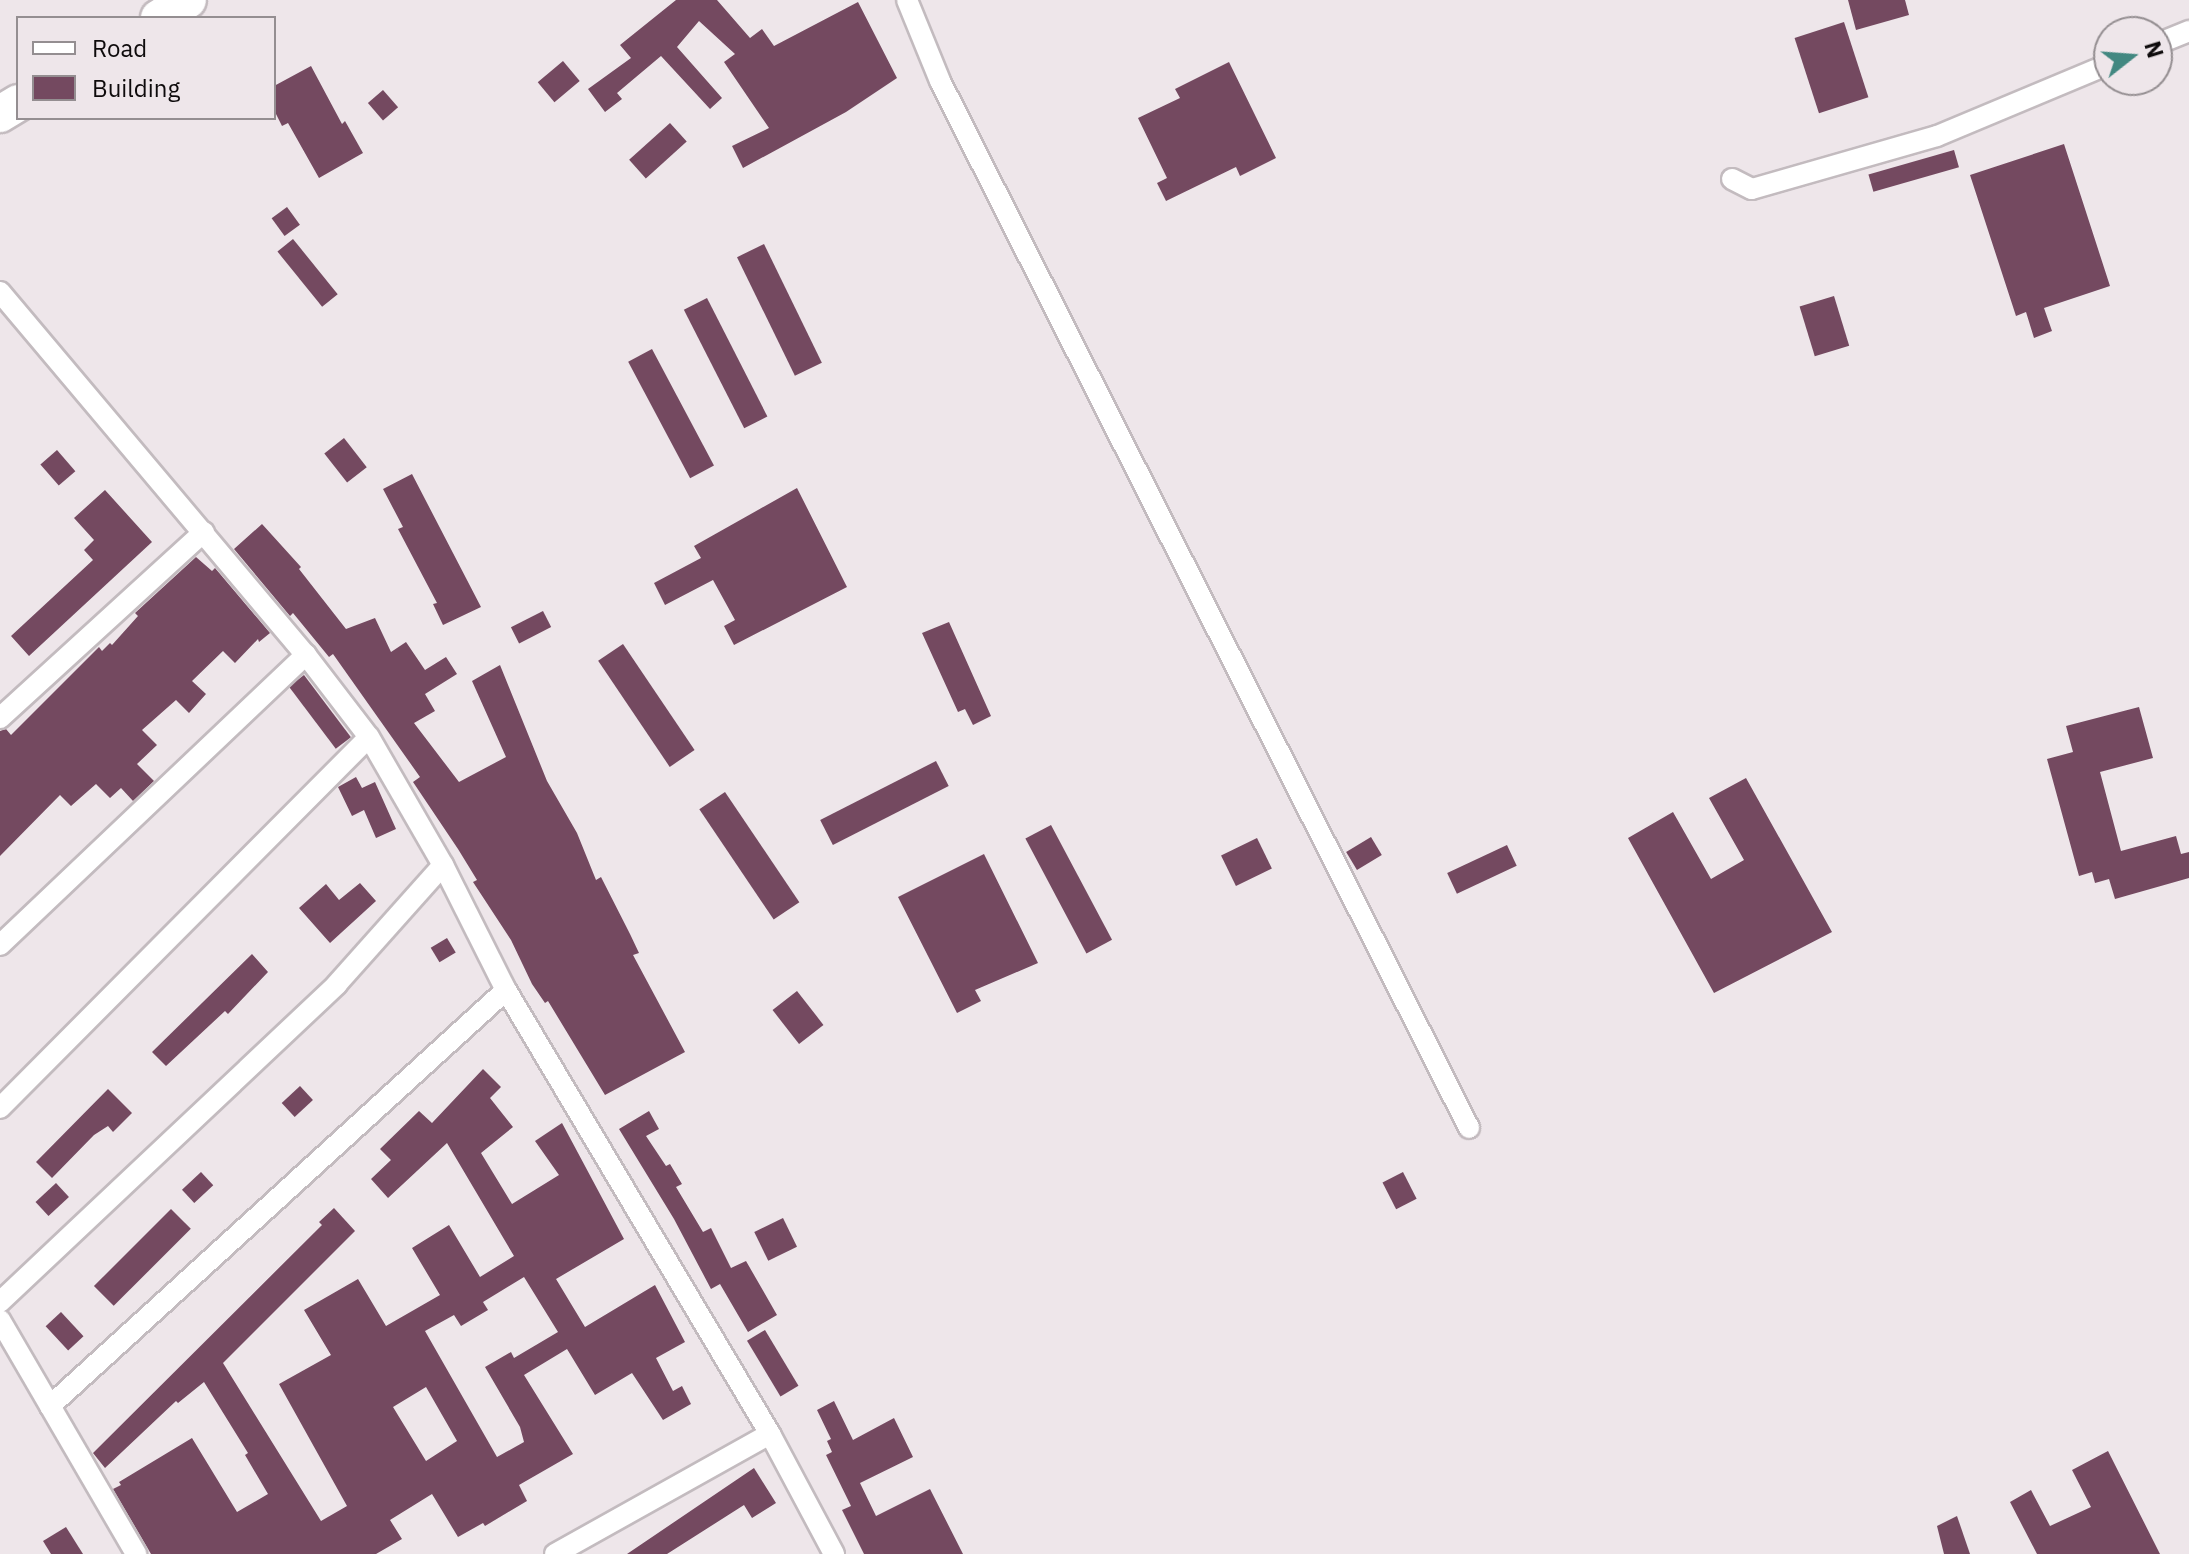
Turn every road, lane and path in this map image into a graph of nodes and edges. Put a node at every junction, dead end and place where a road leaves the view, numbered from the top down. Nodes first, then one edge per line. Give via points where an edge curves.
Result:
1 (188, 0) edge
2 (907, 0) edge
3 (162, 16) edge
4 (2093, 71) edge
5 (1732, 179) dead end
6 (0, 292) edge
7 (204, 532) junction
8 (306, 655) junction
9 (0, 718) edge
10 (369, 737) junction
11 (443, 865) junction
12 (0, 945) edge
13 (506, 990) junction
14 (0, 1108) edge
15 (1469, 1128) dead end
16 (0, 1302) edge
17 (0, 1320) edge
18 (50, 1406) junction
19 (770, 1434) junction
20 (136, 1554) edge
21 (555, 1554) edge
22 (834, 1554) edge

1 - 3 highway
2 - 15 street via 940,81
4 - 5 street via 1937,136 1752,189
6 - 7 street
7 - 8 street
7 - 9 street
8 - 10 street
8 - 12 street
10 - 11 street
10 - 14 street
11 - 13 street
11 - 16 street via 337,984
13 - 18 street
13 - 19 street
17 - 18 street
18 - 20 street
19 - 21 street
19 - 22 street

